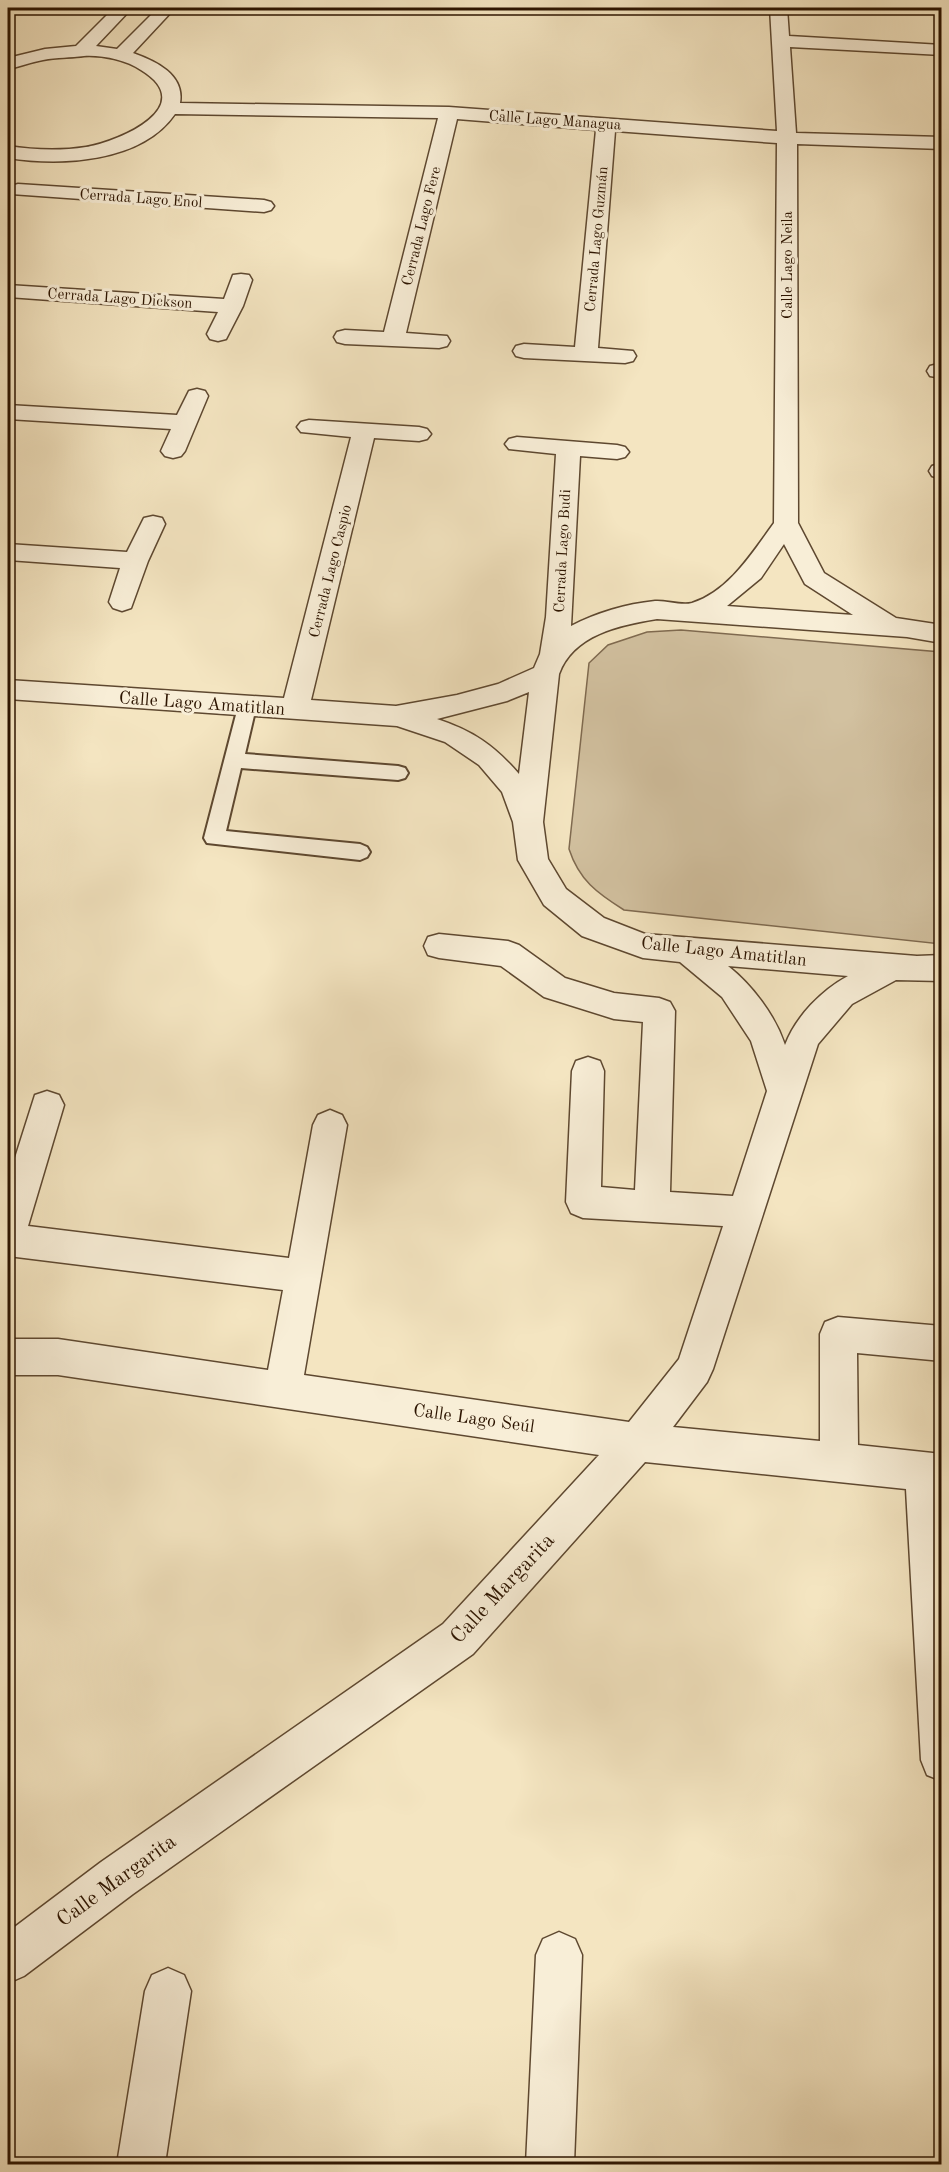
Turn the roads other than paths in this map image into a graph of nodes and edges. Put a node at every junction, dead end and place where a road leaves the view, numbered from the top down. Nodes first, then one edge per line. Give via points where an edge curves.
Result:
1 (103, 8) edge
2 (123, 8) edge
3 (167, 8) edge
4 (778, 8) edge
5 (782, 41) junction
6 (942, 50) edge
7 (80, 52) junction
8 (120, 56) junction
9 (8, 64) edge
10 (169, 108) junction
11 (449, 113) junction
12 (606, 123) junction
13 (788, 138) junction
14 (942, 143) edge
15 (8, 152) edge
16 (38, 156) junction
17 (13, 195) edge
18 (260, 226) dead end
19 (241, 280) dead end
20 (8, 291) edge
21 (232, 306) junction
22 (218, 334) dead end
23 (345, 337) dead end
24 (393, 339) junction
25 (438, 341) dead end
26 (524, 351) dead end
27 (586, 354) junction
28 (625, 356) dead end
29 (197, 396) dead end
30 (8, 412) edge
31 (186, 423) junction
32 (309, 427) dead end
33 (364, 431) junction
34 (419, 434) dead end
35 (517, 444) dead end
36 (568, 449) junction
37 (173, 451) dead end
38 (617, 452) dead end
39 (786, 523) junction
40 (153, 524) dead end
41 (8, 552) edge
42 (135, 561) junction
43 (122, 602) dead end
44 (694, 613) junction
45 (890, 626) junction
46 (942, 634) edge
47 (549, 664) junction
48 (8, 688) edge
49 (247, 706) junction
50 (295, 710) junction
51 (396, 716) junction
52 (236, 760) junction
53 (398, 773) dead end
54 (528, 822) junction
55 (360, 852) dead end
56 (439, 946) dead end
57 (687, 949) junction
58 (892, 967) junction
59 (942, 968) edge
60 (588, 1071) dead end
61 (784, 1091) junction
62 (47, 1105) dead end
63 (330, 1125) dead end
64 (652, 1206) junction
65 (745, 1212) junction
66 (8, 1238) edge
67 (304, 1276) junction
68 (942, 1344) edge
69 (8, 1357) edge
70 (283, 1390) junction
71 (637, 1442) junction
72 (839, 1463) junction
73 (933, 1472) edge
74 (936, 1583) edge
75 (942, 1760) edge
76 (559, 1955) dead end
77 (8, 1960) edge
78 (168, 1990) dead end
79 (141, 2164) edge
80 (550, 2164) edge

1 - 2 street
2 - 7 street
3 - 8 street
4 - 5 street, Calle Lago Neila
5 - 6 street
5 - 13 street, Calle Lago Neila
7 - 8 street
7 - 9 street via 37,56
8 - 10 street via 163,76 172,95
10 - 11 street, Calle Lago Managua
10 - 16 street via 153,126 122,143 81,153
11 - 12 street, Calle Lago Managua
11 - 24 street, Cerrada Lago Fere
12 - 13 street, Calle Lago Managua
12 - 27 street, Cerrada Lago Guzmán
13 - 14 street, Calle Lago Managua
13 - 39 street, Calle Lago Neila
15 - 16 street
16 - 17 street
17 - 18 street, Cerrada Lago Enol via 267,198
19 - 21 street
20 - 21 street, Cerrada Lago Dickson
21 - 22 street
23 - 24 street
24 - 25 street
26 - 27 street
27 - 28 street
29 - 31 street
30 - 31 street
31 - 37 street
32 - 33 street
33 - 34 street
33 - 50 street, Cerrada Lago Caspio
35 - 36 street
36 - 38 street
36 - 47 street, Cerrada Lago Budi via 559,617
39 - 44 street via 752,572 725,596
39 - 45 street via 814,578
40 - 42 street
41 - 42 street
42 - 43 street
44 - 45 street
44 - 47 street via 657,610 619,615 586,629
45 - 46 street
47 - 51 street via 507,691
47 - 54 street, Calle Lago Amatitlan
48 - 49 street, Calle Lago Amatitlan
49 - 50 street, Calle Lago Amatitlan
49 - 52 lane
50 - 51 street, Calle Lago Amatitlan
51 - 54 street via 455,735 489,758 514,788
52 - 53 lane
52 - 55 lane via 214,838
54 - 57 street, Calle Lago Amatitlan via 533,860 555,897 593,927 643,946
56 - 64 street via 508,954 555,988 615,1006 660,1011
57 - 58 street, Calle Lago Amatitlan
57 - 61 street via 733,988 766,1036
58 - 59 street, Calle Lago Amatitlan
58 - 61 street, Calle Margarita via 841,995 804,1037
60 - 64 street via 583,1202
61 - 65 street, Calle Margarita
62 - 66 street
63 - 67 street
64 - 65 street
65 - 71 street, Calle Margarita via 694,1369
66 - 67 street
67 - 70 street
68 - 72 street via 838,1334
69 - 70 street, Calle Lago Seúl via 58,1357
70 - 71 street, Calle Lago Seúl
71 - 72 street, Calle Lago Seúl
71 - 77 street, Calle Margarita via 458,1639 117,1878
72 - 73 street, Calle Lago Seúl
73 - 74 street
74 - 75 street
76 - 80 street
78 - 79 street

